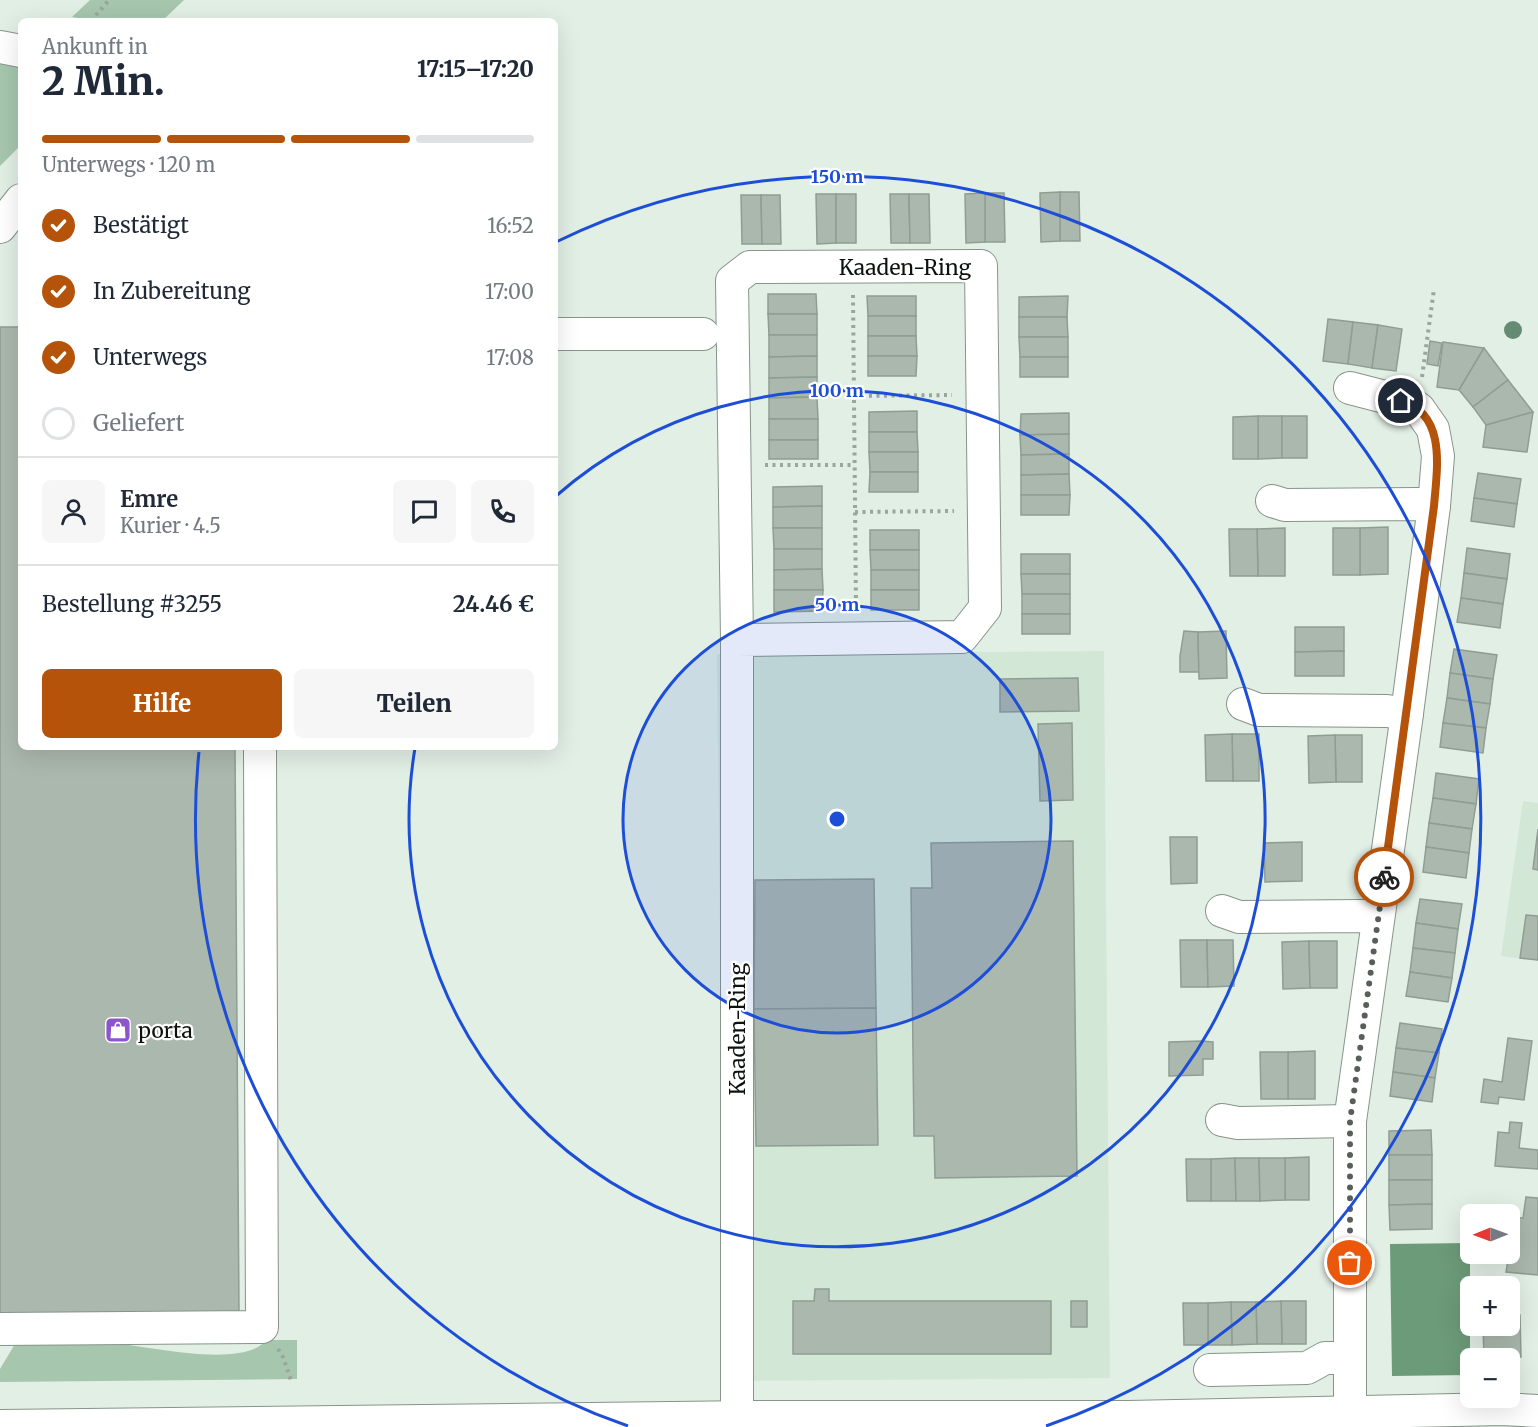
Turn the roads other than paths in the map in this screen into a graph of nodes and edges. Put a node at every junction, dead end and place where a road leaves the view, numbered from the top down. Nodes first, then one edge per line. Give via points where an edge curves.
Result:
1 (0, 47) edge
2 (18, 50) edge
3 (18, 204) edge
4 (0, 226) edge
5 (558, 334) edge
6 (703, 334) dead end
7 (1350, 387) dead end
8 (1272, 501) dead end
9 (1434, 506) junction
10 (737, 640) junction
11 (1243, 704) dead end
12 (1407, 714) junction
13 (260, 750) edge
14 (1222, 911) dead end
15 (1378, 918) junction
16 (1222, 1120) dead end
17 (1350, 1121) junction
18 (0, 1329) edge
19 (1350, 1358) junction
20 (1210, 1370) dead end
21 (1538, 1411) edge
22 (1350, 1413) junction
23 (748, 1421) edge
24 (334, 1425) edge
25 (0, 1426) edge

1 - 2 street
3 - 4 street
5 - 6 street
7 - 9 street via 1419,409 1432,429 1438,456
8 - 9 street via 1285,505
9 - 12 street
10 - 10 street, Kaaden-Ring via 732,281 750,267 981,266 985,609 963,636
10 - 23 street, Kaaden-Ring
11 - 12 street via 1259,710
12 - 15 street
13 - 18 street via 262,1327
14 - 15 street via 1239,917
15 - 17 street
16 - 17 street via 1238,1124
17 - 19 street
19 - 20 street via 1325,1358 1307,1368
19 - 22 street
21 - 22 street
22 - 23 street
23 - 24 street
24 - 25 street

